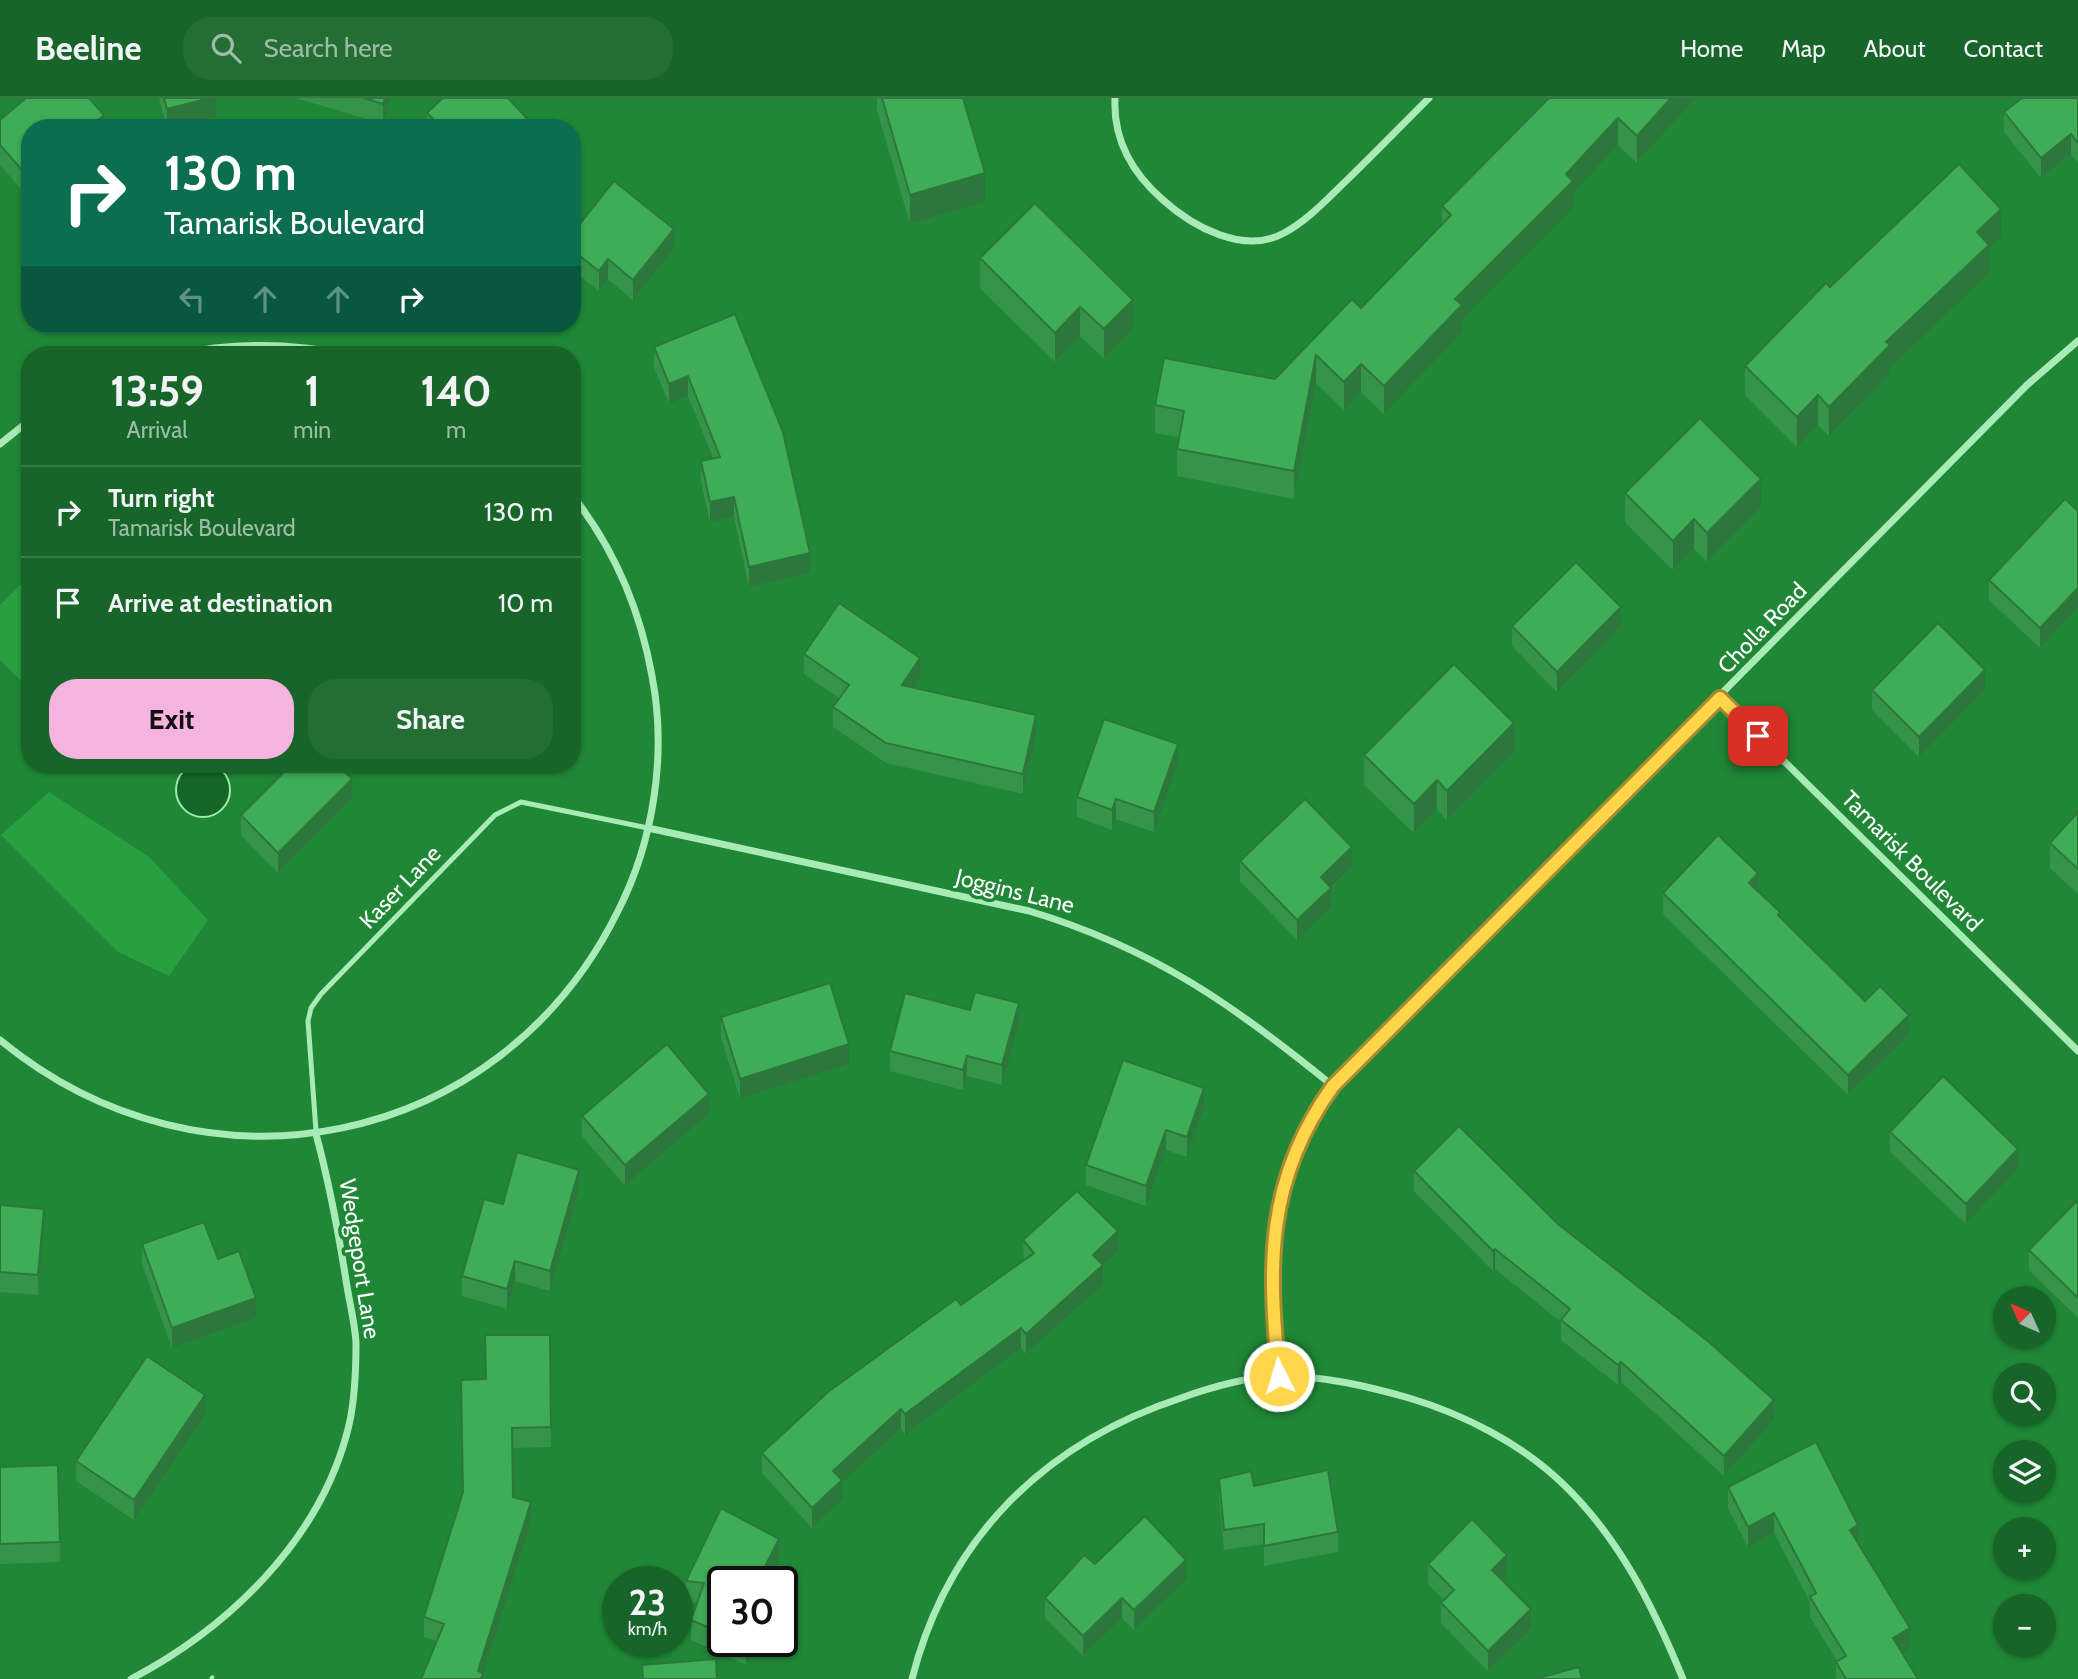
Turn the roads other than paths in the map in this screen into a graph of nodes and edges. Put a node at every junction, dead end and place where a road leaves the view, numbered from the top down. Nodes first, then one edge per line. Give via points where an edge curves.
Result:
1 (1115, 98) edge
2 (1429, 98) edge
3 (2078, 341) edge
4 (241, 346) edge
5 (296, 346) edge
6 (21, 427) edge
7 (0, 444) edge
8 (581, 509) edge
9 (1720, 698) junction
10 (648, 828) junction
11 (0, 1040) edge
12 (2078, 1051) edge
13 (1333, 1086) junction
14 (316, 1134) junction
15 (1279, 1376) junction
16 (131, 1679) edge
17 (912, 1679) edge
18 (1682, 1679) edge

1 - 2 street via 1116,134 1139,175 1157,195 1202,228 1256,241 1282,234 1308,217
3 - 9 street, Cholla Road via 2027,385
4 - 5 street
6 - 7 street
8 - 10 street via 616,562 649,658 658,760
9 - 12 street, Tamarisk Boulevard
9 - 13 street, Cholla Road
10 - 13 street, Joggins Lane via 1030,911 1090,931 1192,980
10 - 14 street via 628,891 609,930 567,992 531,1032 461,1083 423,1102 383,1119
10 - 14 lane, Kaser Lane via 521,802 495,815 311,1008 307,1021
11 - 14 street via 60,1084 146,1120 211,1135
13 - 15 street, Cholla Road via 1312,1115 1296,1152 1273,1235 1271,1275
14 - 16 street, Wedgeport Lane via 332,1193 356,1340 347,1433 327,1488 271,1572 197,1639
15 - 17 street via 1233,1383 1144,1410 1093,1435 1037,1474 980,1535 956,1572 932,1619
15 - 18 street via 1354,1384 1427,1404 1526,1455 1560,1481 1613,1543 1643,1588

